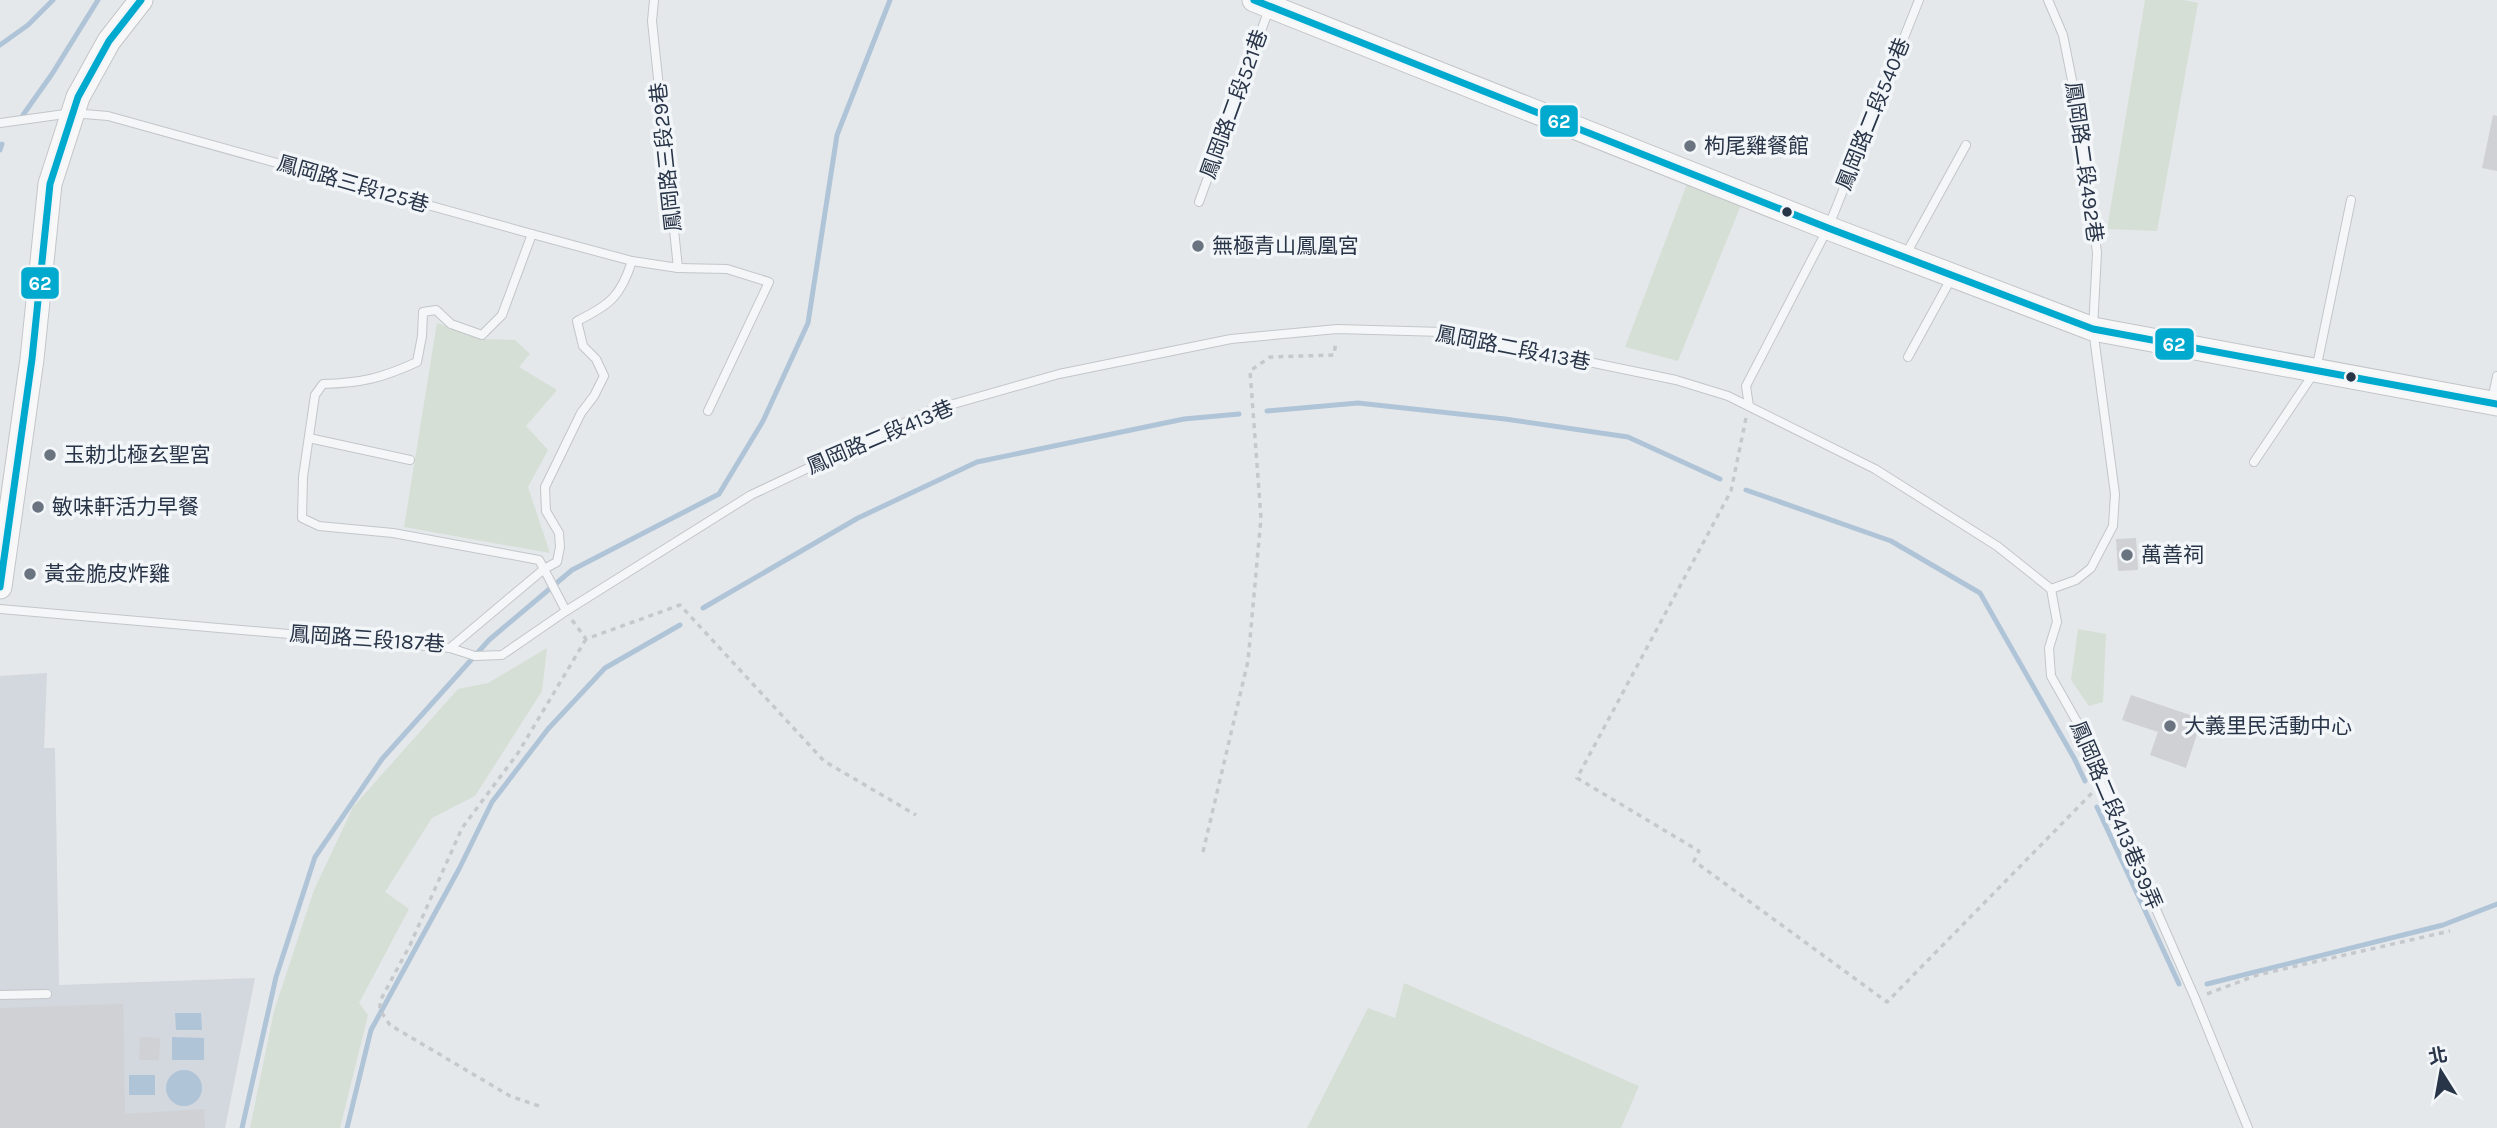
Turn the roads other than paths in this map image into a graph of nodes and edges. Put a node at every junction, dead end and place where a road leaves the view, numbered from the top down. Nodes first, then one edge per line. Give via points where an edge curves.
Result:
1 (141, 0) edge
2 (654, 0) edge
3 (1919, 0) edge
4 (2048, 0) edge
5 (1262, 3) edge
6 (72, 113) junction
7 (0, 123) edge
8 (1966, 145) dead end
9 (2351, 200) dead end
10 (1199, 202) dead end
11 (1828, 228) junction
12 (532, 234) junction
13 (1904, 257) junction
14 (632, 261) junction
15 (678, 268) junction
16 (1953, 275) junction
17 (2092, 329) junction
18 (1908, 357) dead end
19 (2316, 370) junction
20 (2497, 376) edge
21 (2494, 403) edge
22 (1749, 406) junction
23 (708, 411) dead end
24 (309, 438) junction
25 (410, 460) dead end
26 (2254, 463) dead end
27 (3, 542) edge
28 (544, 569) junction
29 (0, 587) edge
30 (2051, 589) junction
31 (0, 609) edge
32 (566, 611) junction
33 (450, 648) junction
34 (0, 995) edge
35 (47, 995) dead end
36 (2248, 1128) edge

1 - 6 street via 109,41
2 - 15 lane, 鳳岡路三段29巷 via 652,21
3 - 11 lane, 鳳岡路二段540巷
4 - 17 lane, 鳳岡路二段492巷 via 2063,35 2081,125 2097,253
5 - 10 lane, 鳳岡路二段521巷
5 - 11 street
6 - 7 lane, 鳳岡路三段125巷
6 - 12 lane, 鳳岡路三段125巷 via 108,116
6 - 27 street via 50,184 32,359
8 - 13 lane
9 - 19 lane
11 - 13 street
11 - 22 lane, 鳳岡路二段540巷 via 1746,386
12 - 14 lane, 鳳岡路三段125巷
12 - 24 lane via 502,315 482,335 451,324 436,310 423,313 417,362 385,377 323,384 315,395
13 - 16 street
14 - 15 lane
14 - 28 lane, 鳳岡路三段187巷 via 620,292 577,321 583,346 604,376 545,487 546,511 559,533 560,547 557,562
15 - 23 lane via 727,268 769,282
16 - 17 street
16 - 18 lane
17 - 19 street
17 - 30 lane via 2115,494 2113,526 2091,568 2076,580
19 - 21 street
19 - 26 lane
20 - 21 lane
22 - 30 lane, 鳳岡路二段413巷 via 1875,469 1997,547
22 - 32 lane, 鳳岡路二段413巷 via 1676,380 1443,332 1337,329 1231,339 1059,374 929,411 751,495
24 - 25 lane
24 - 28 lane via 302,518 319,526 393,533 538,560
27 - 29 street
28 - 32 lane
28 - 33 lane, 鳳岡路三段187巷
30 - 36 lane, 鳳岡路二段413巷39弄 via 2057,622 2049,648 2051,676 2085,736 2101,784
31 - 33 lane, 鳳岡路三段187巷
32 - 33 lane, 鳳岡路二段413巷 via 502,655 475,656
34 - 35 lane

